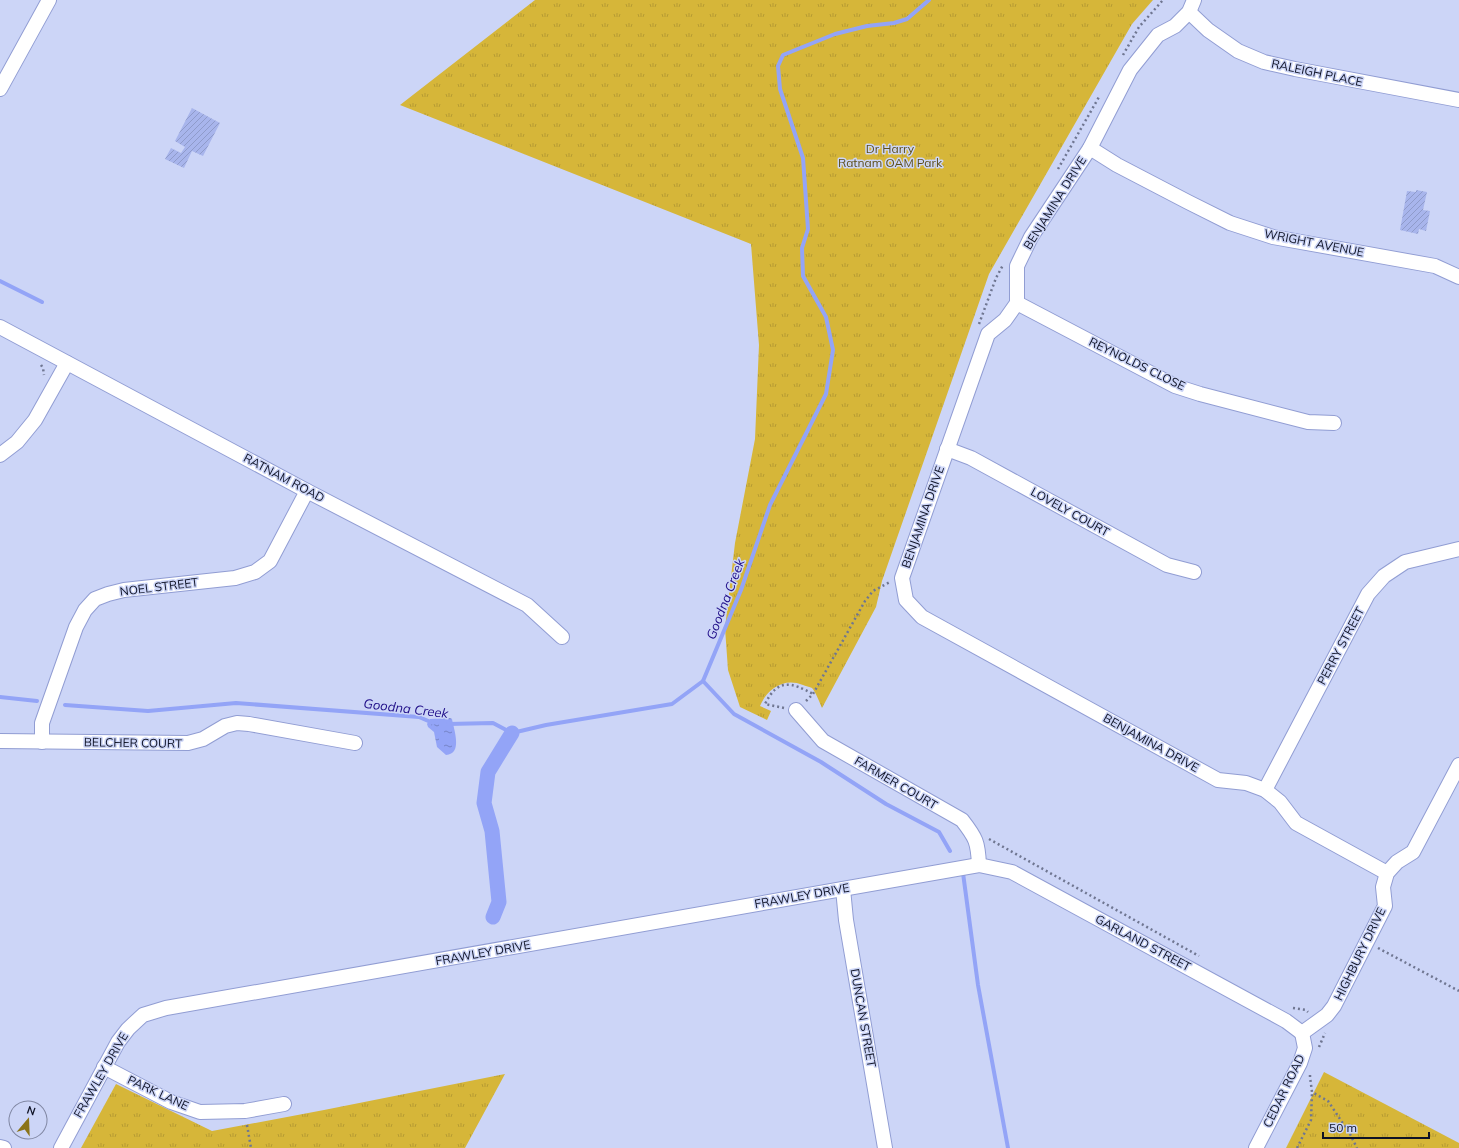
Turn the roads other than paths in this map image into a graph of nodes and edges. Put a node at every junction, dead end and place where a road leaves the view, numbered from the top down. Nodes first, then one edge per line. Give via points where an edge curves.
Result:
1 (49, 0) edge
2 (1192, 6) edge
3 (0, 89) edge
4 (1459, 100) edge
5 (1090, 148) junction
6 (1459, 278) edge
7 (1017, 303) junction
8 (0, 327) edge
9 (67, 363) junction
10 (1334, 423) dead end
11 (947, 449) junction
12 (0, 455) edge
13 (307, 491) junction
14 (1459, 549) edge
15 (1194, 572) dead end
16 (562, 637) dead end
17 (796, 710) road end
18 (0, 741) edge
19 (42, 742) junction
20 (355, 743) dead end
21 (1459, 765) edge
22 (1265, 790) junction
23 (978, 865) junction
24 (1387, 873) junction
25 (842, 888) junction
26 (1302, 1033) junction
27 (104, 1067) junction
28 (284, 1104) dead end
29 (0, 1146) edge
30 (4, 1148) edge
31 (61, 1148) edge
32 (885, 1148) edge
33 (1256, 1148) edge

1 - 3 street
2 - 4 street, RALEIGH PLACE via 1208,30 1238,51 1264,62
2 - 5 street, BENJAMINA DRIVE via 1175,26 1158,35 1130,70
5 - 6 street, WRIGHT AVENUE via 1117,165 1230,223 1273,237 1435,266
5 - 7 street, BENJAMINA DRIVE via 1031,237 1017,266
7 - 10 street, REYNOLDS CLOSE via 1175,386 1308,422
7 - 11 street, BENJAMINA DRIVE via 1005,320 988,334
8 - 9 street, RATNAM ROAD
9 - 12 street via 35,420 17,442
9 - 13 street, RATNAM ROAD
11 - 15 street, LOVELY COURT via 971,458 1167,565
11 - 22 street, BENJAMINA DRIVE via 902,578 906,600 922,617 1218,780 1246,783
13 - 16 street, RATNAM ROAD via 527,605
13 - 19 street, NOEL STREET via 270,561 256,572 236,578 124,590 95,599 85,610 76,628 42,723
14 - 22 street, PERRY STREET via 1405,562 1384,576 1368,594
17 - 23 street, FARMER COURT via 823,741 962,820 973,833 978,846
18 - 19 street, BELCHER COURT
19 - 20 street, BELCHER COURT via 188,743 203,739 225,726 249,724
21 - 24 street via 1413,852 1397,862
22 - 24 street, BENJAMINA DRIVE via 1280,802 1296,823
23 - 25 street, FRAWLEY DRIVE
23 - 26 street, GARLAND STREET via 1012,872 1286,1021
24 - 26 street, HIGHBURY DRIVE via 1383,887 1385,906 1334,1006 1327,1015
25 - 27 street, FRAWLEY DRIVE via 166,1008 143,1015 128,1029
25 - 32 street, DUNCAN STREET
26 - 33 street, CEDAR ROAD via 1305,1048 1300,1063
27 - 28 street, PARK LANE via 171,1102 200,1112 245,1111
27 - 31 street, FRAWLEY DRIVE
29 - 30 street

